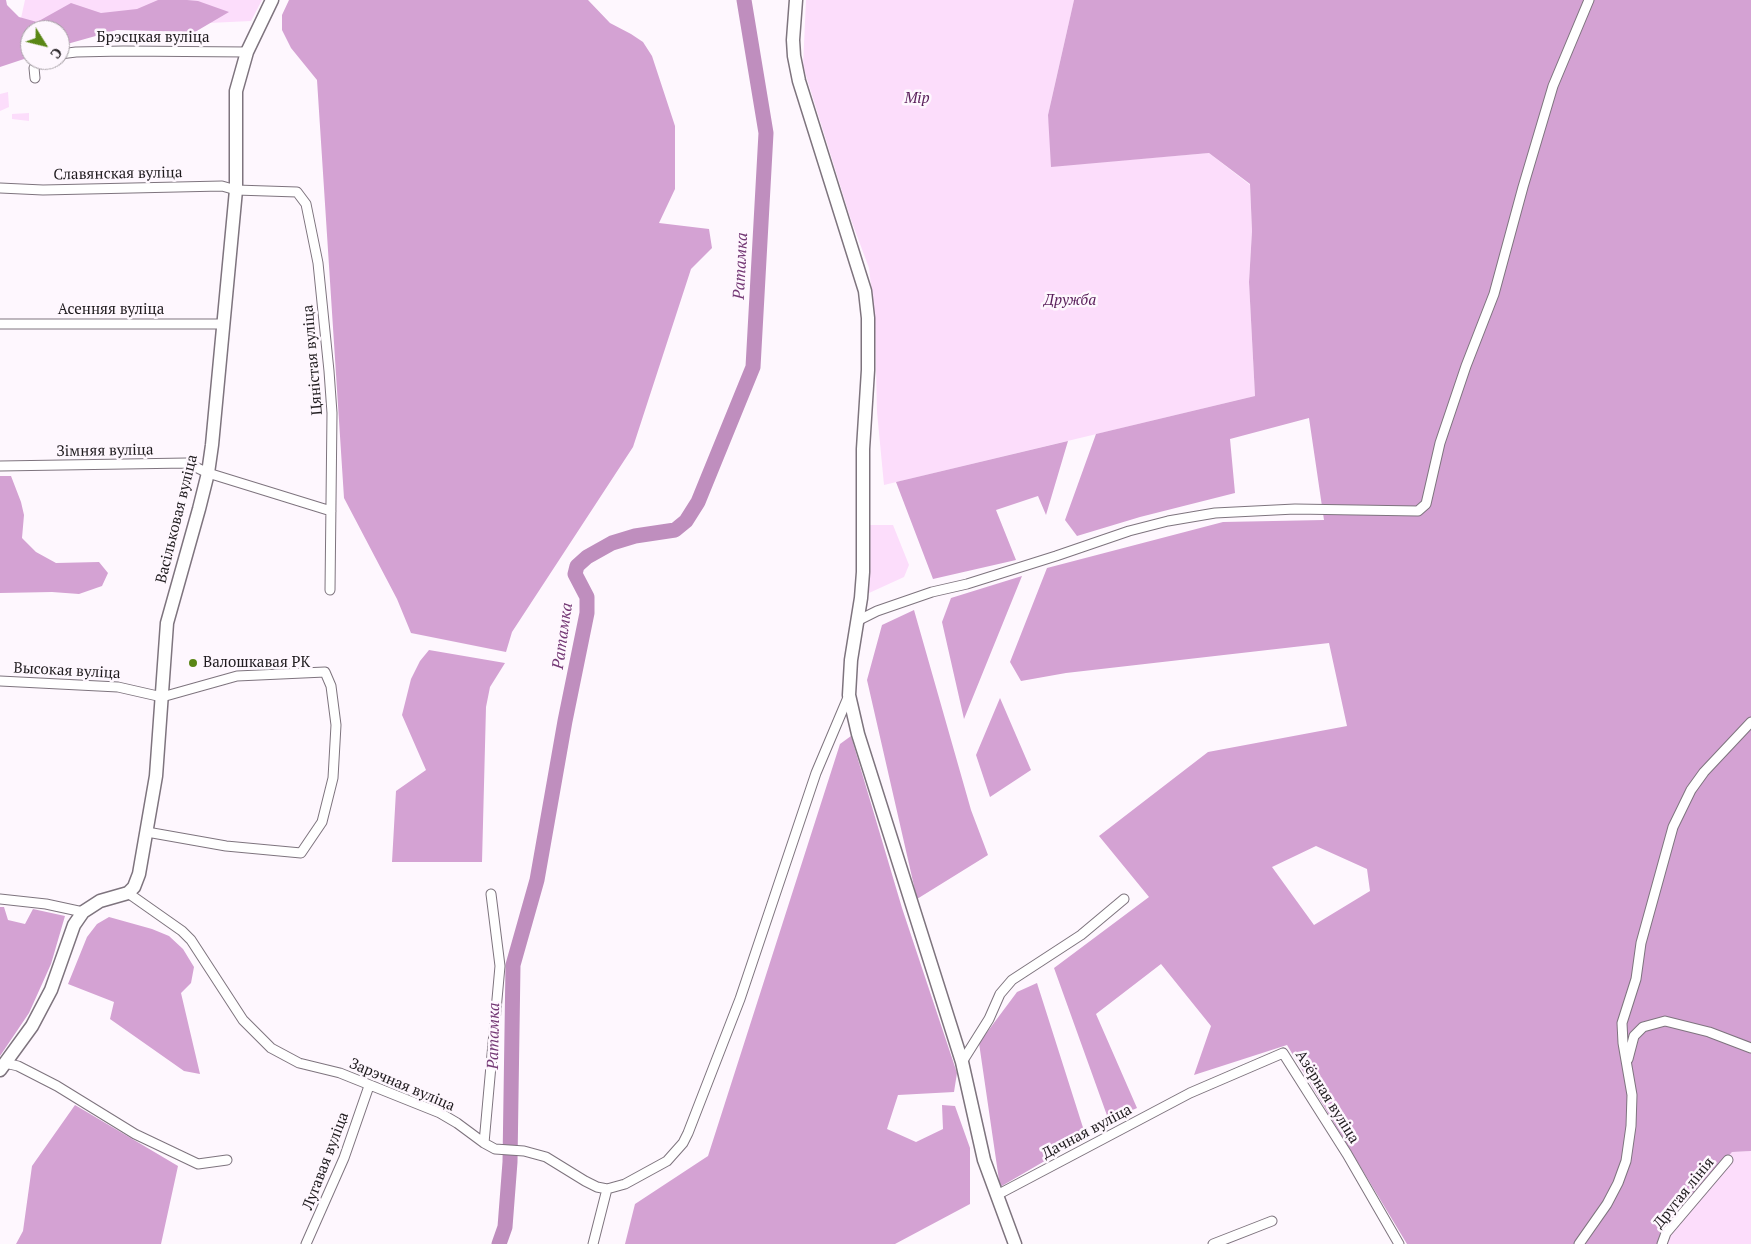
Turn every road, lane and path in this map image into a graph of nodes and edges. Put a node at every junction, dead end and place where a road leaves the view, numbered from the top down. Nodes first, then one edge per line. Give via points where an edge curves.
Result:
1 (272, 0) edge
2 (796, 0) edge
3 (1589, 0) edge
4 (247, 52) junction
5 (70, 53) edge
6 (34, 70) edge
7 (35, 78) dead end
8 (0, 188) edge
9 (236, 190) junction
10 (0, 324) edge
11 (222, 324) junction
12 (0, 466) edge
13 (208, 473) junction
14 (331, 511) junction
15 (330, 590) dead end
16 (858, 621) junction
17 (0, 681) edge
18 (849, 695) junction
19 (162, 697) junction
20 (1751, 722) edge
21 (147, 832) junction
22 (123, 894) junction
23 (491, 894) dead end
24 (1124, 899) dead end
25 (0, 900) edge
26 (83, 912) junction
27 (1751, 1048) edge
28 (962, 1062) junction
29 (1627, 1063) junction
30 (2, 1066) edge
31 (369, 1086) junction
32 (1190, 1093) joint
33 (484, 1143) junction
34 (227, 1160) dead end
35 (1728, 1160) dead end
36 (607, 1190) junction
37 (997, 1195) junction
38 (1272, 1220) dead end
39 (306, 1244) edge
40 (593, 1244) edge
41 (1015, 1244) edge
42 (1213, 1244) edge
43 (1399, 1244) edge
44 (1579, 1244) edge
45 (1662, 1244) edge

1 - 4 street, Васільковая вуліца
2 - 16 street via 793,40 798,72 862,283 868,318 863,572
3 - 16 street via 1554,86 1494,294 1440,444 1426,504 1418,511 1295,509 1215,513 1168,521 1129,530 968,584 932,592 877,610
4 - 5 street, Брэсцкая вуліца
4 - 9 street, Васільковая вуліца via 236,91
6 - 7 street
8 - 9 street, Славянская вуліца via 222,186
9 - 11 street, Васільковая вуліца
9 - 14 street, Цяністая вуліца via 298,192 306,204 318,263 329,371
10 - 11 street, Асенняя вуліца
11 - 13 street, Васільковая вуліца
12 - 13 street, Зімняя вуліца via 187,463
13 - 14 street, Зімняя вуліца
13 - 19 street, Васільковая вуліца via 167,623
14 - 15 street, Цяністая вуліца
16 - 18 street
17 - 19 street, Высокая вуліца via 118,686
18 - 28 street via 858,734
18 - 36 street via 816,772 740,999 686,1138 667,1160 625,1184
19 - 21 street, Васільковая вуліца via 156,776
19 - 21 street via 237,676 325,672 332,686 336,725 333,778 322,822 301,853 226,846
20 - 29 street via 1704,772 1691,790 1673,828 1622,1023
21 - 22 street, Васільковая вуліца via 139,874 134,886
22 - 26 street via 100,901
22 - 31 street, Зарэчная вуліца via 191,940 243,1020 271,1048 299,1063 340,1073
23 - 33 street via 500,966
24 - 28 street via 1081,935 1012,980 1000,994 989,1019
25 - 26 street via 46,904
26 - 30 street via 74,925 51,990 32,1026
27 - 29 street via 1709,1032 1665,1021 1643,1027 1634,1036
28 - 37 street via 984,1160
29 - 44 street via 1632,1095 1626,1161 1607,1204
30 - 34 street via 18,1066 135,1134 198,1164
31 - 33 street, Зарэчная вуліца via 440,1113
31 - 39 street, Лугавая вуліца via 344,1158
32 - 37 street, Дачная вуліца
32 - 43 street, Азёрная вуліца via 1283,1053
33 - 36 street, Зарэчная вуліца via 546,1157 585,1181
35 - 45 street, Другая лінія via 1666,1233
36 - 40 street
37 - 41 street
38 - 42 street

